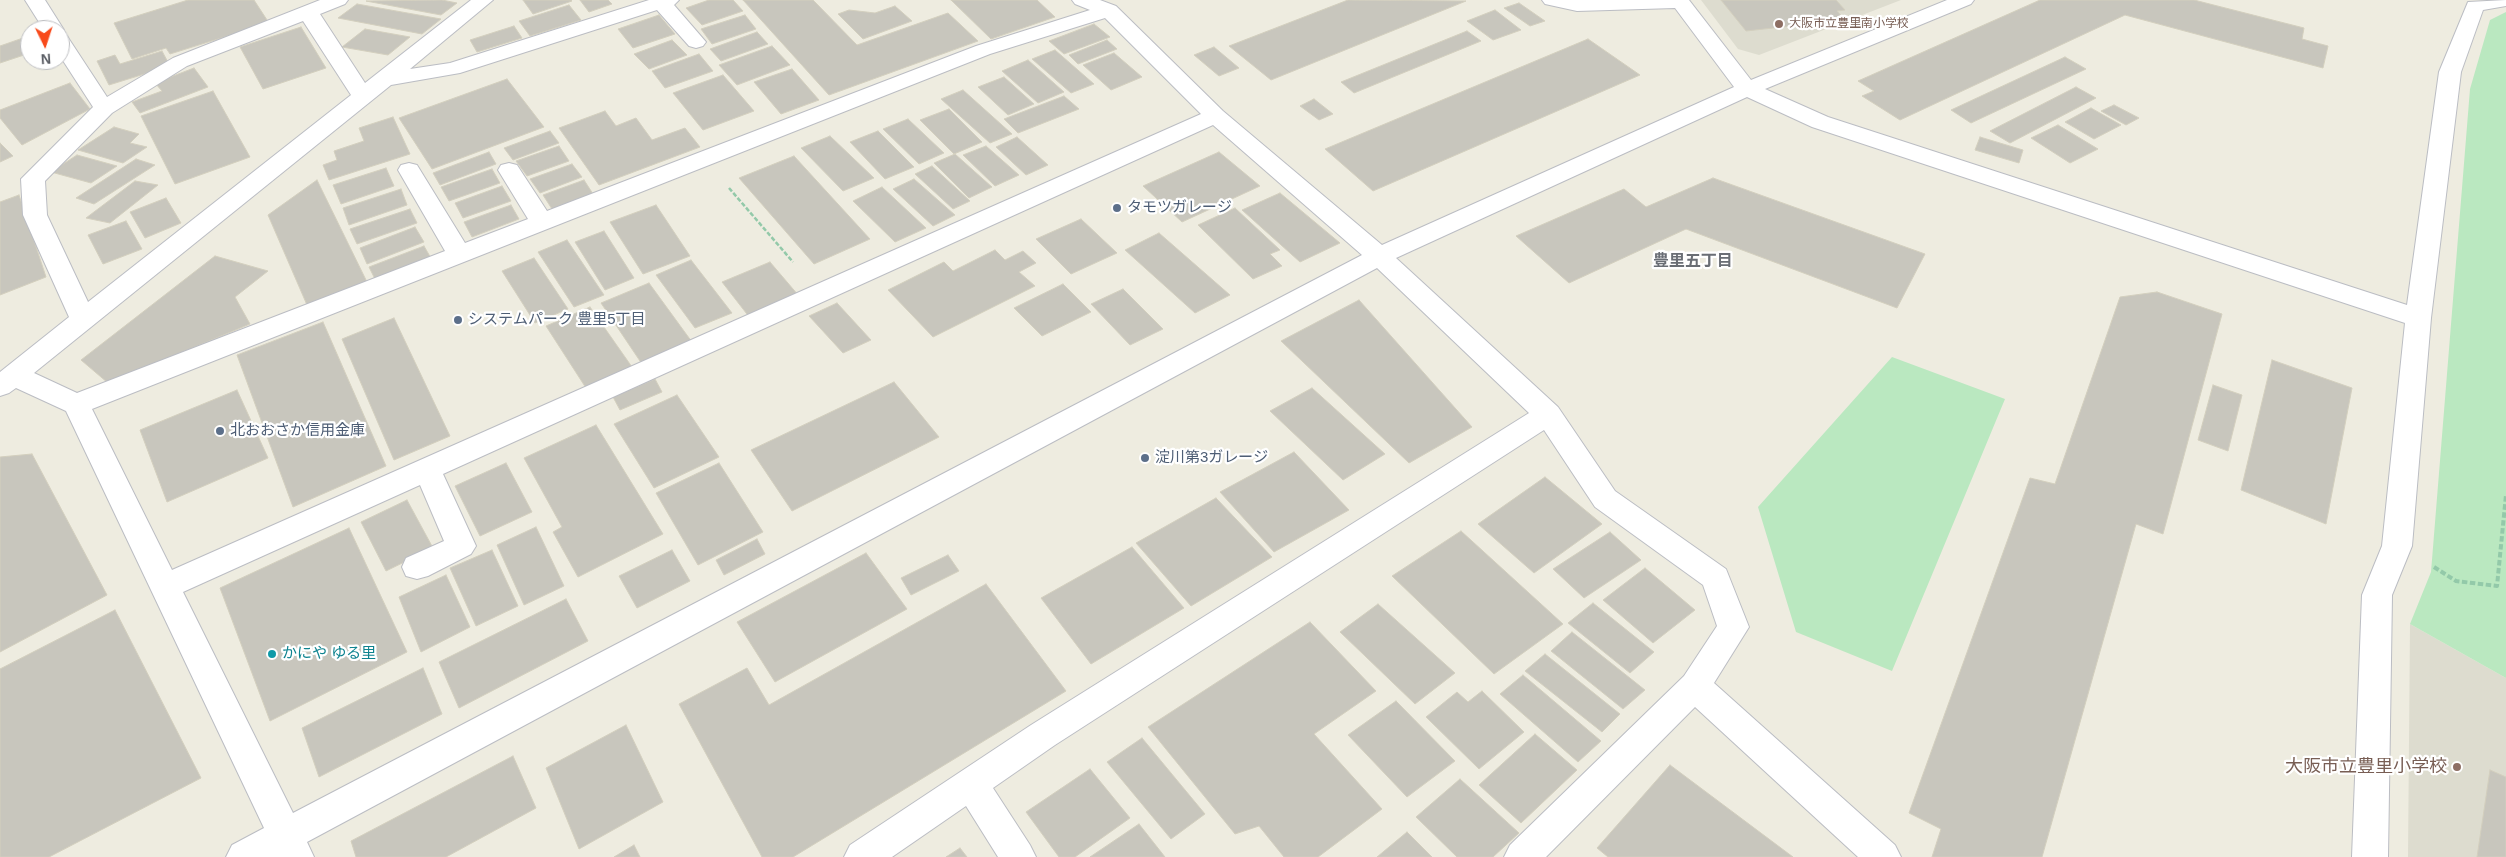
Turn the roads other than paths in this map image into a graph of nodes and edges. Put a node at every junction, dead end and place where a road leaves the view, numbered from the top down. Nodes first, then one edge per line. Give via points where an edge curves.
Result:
1 (35, 0) edge
2 (338, 0) edge
3 (483, 0) edge
4 (1082, 0) edge
5 (1552, 0) edge
6 (1964, 0) edge
7 (665, 1) edge
8 (1680, 1) edge
9 (2497, 1) edge
10 (1109, 10) junction
11 (308, 12) junction
12 (48, 20) edge
13 (696, 42) dead end
14 (70, 55) edge
15 (385, 79) junction
16 (1746, 89) junction
17 (363, 97) junction
18 (104, 108) junction
19 (1215, 116) junction
20 (409, 170) dead end
21 (509, 170) dead end
22 (542, 222) junction
23 (459, 254) junction
24 (1379, 256) junction
25 (2418, 318) junction
26 (83, 320) junction
27 (7, 381) edge
28 (76, 404) junction
29 (1548, 414) junction
30 (427, 469) junction
31 (417, 566) dead end
32 (165, 587) junction
33 (1695, 686) junction
34 (971, 784) junction
35 (290, 846) edge
36 (244, 857) edge
37 (862, 857) edge
38 (1018, 857) edge
39 (1522, 857) edge
40 (1883, 857) edge
41 (2370, 857) edge

1 - 12 street
2 - 11 street
3 - 15 street
4 - 10 street
5 - 8 street via 1577,4
6 - 16 street
7 - 13 street
7 - 15 street via 453,69
8 - 16 street
9 - 25 street via 2475,6 2450,72
10 - 19 street
10 - 22 street via 983,50
11 - 17 street
11 - 18 street via 180,62
14 - 18 street
15 - 17 street
16 - 24 street
16 - 25 street via 1820,122
17 - 26 street
18 - 26 street via 33,179 34,215
19 - 24 street
19 - 30 street
20 - 23 street
21 - 22 street
22 - 23 street
23 - 28 street
24 - 29 street
24 - 35 street
25 - 41 street via 2397,546 2377,594
26 - 27 street
27 - 28 street
28 - 32 street
29 - 33 street via 1605,499 1715,578 1733,627
29 - 34 street via 1042,735
30 - 31 street via 461,546
30 - 32 street
32 - 35 street
33 - 39 street
33 - 40 street
34 - 37 street
34 - 38 street
35 - 36 street

